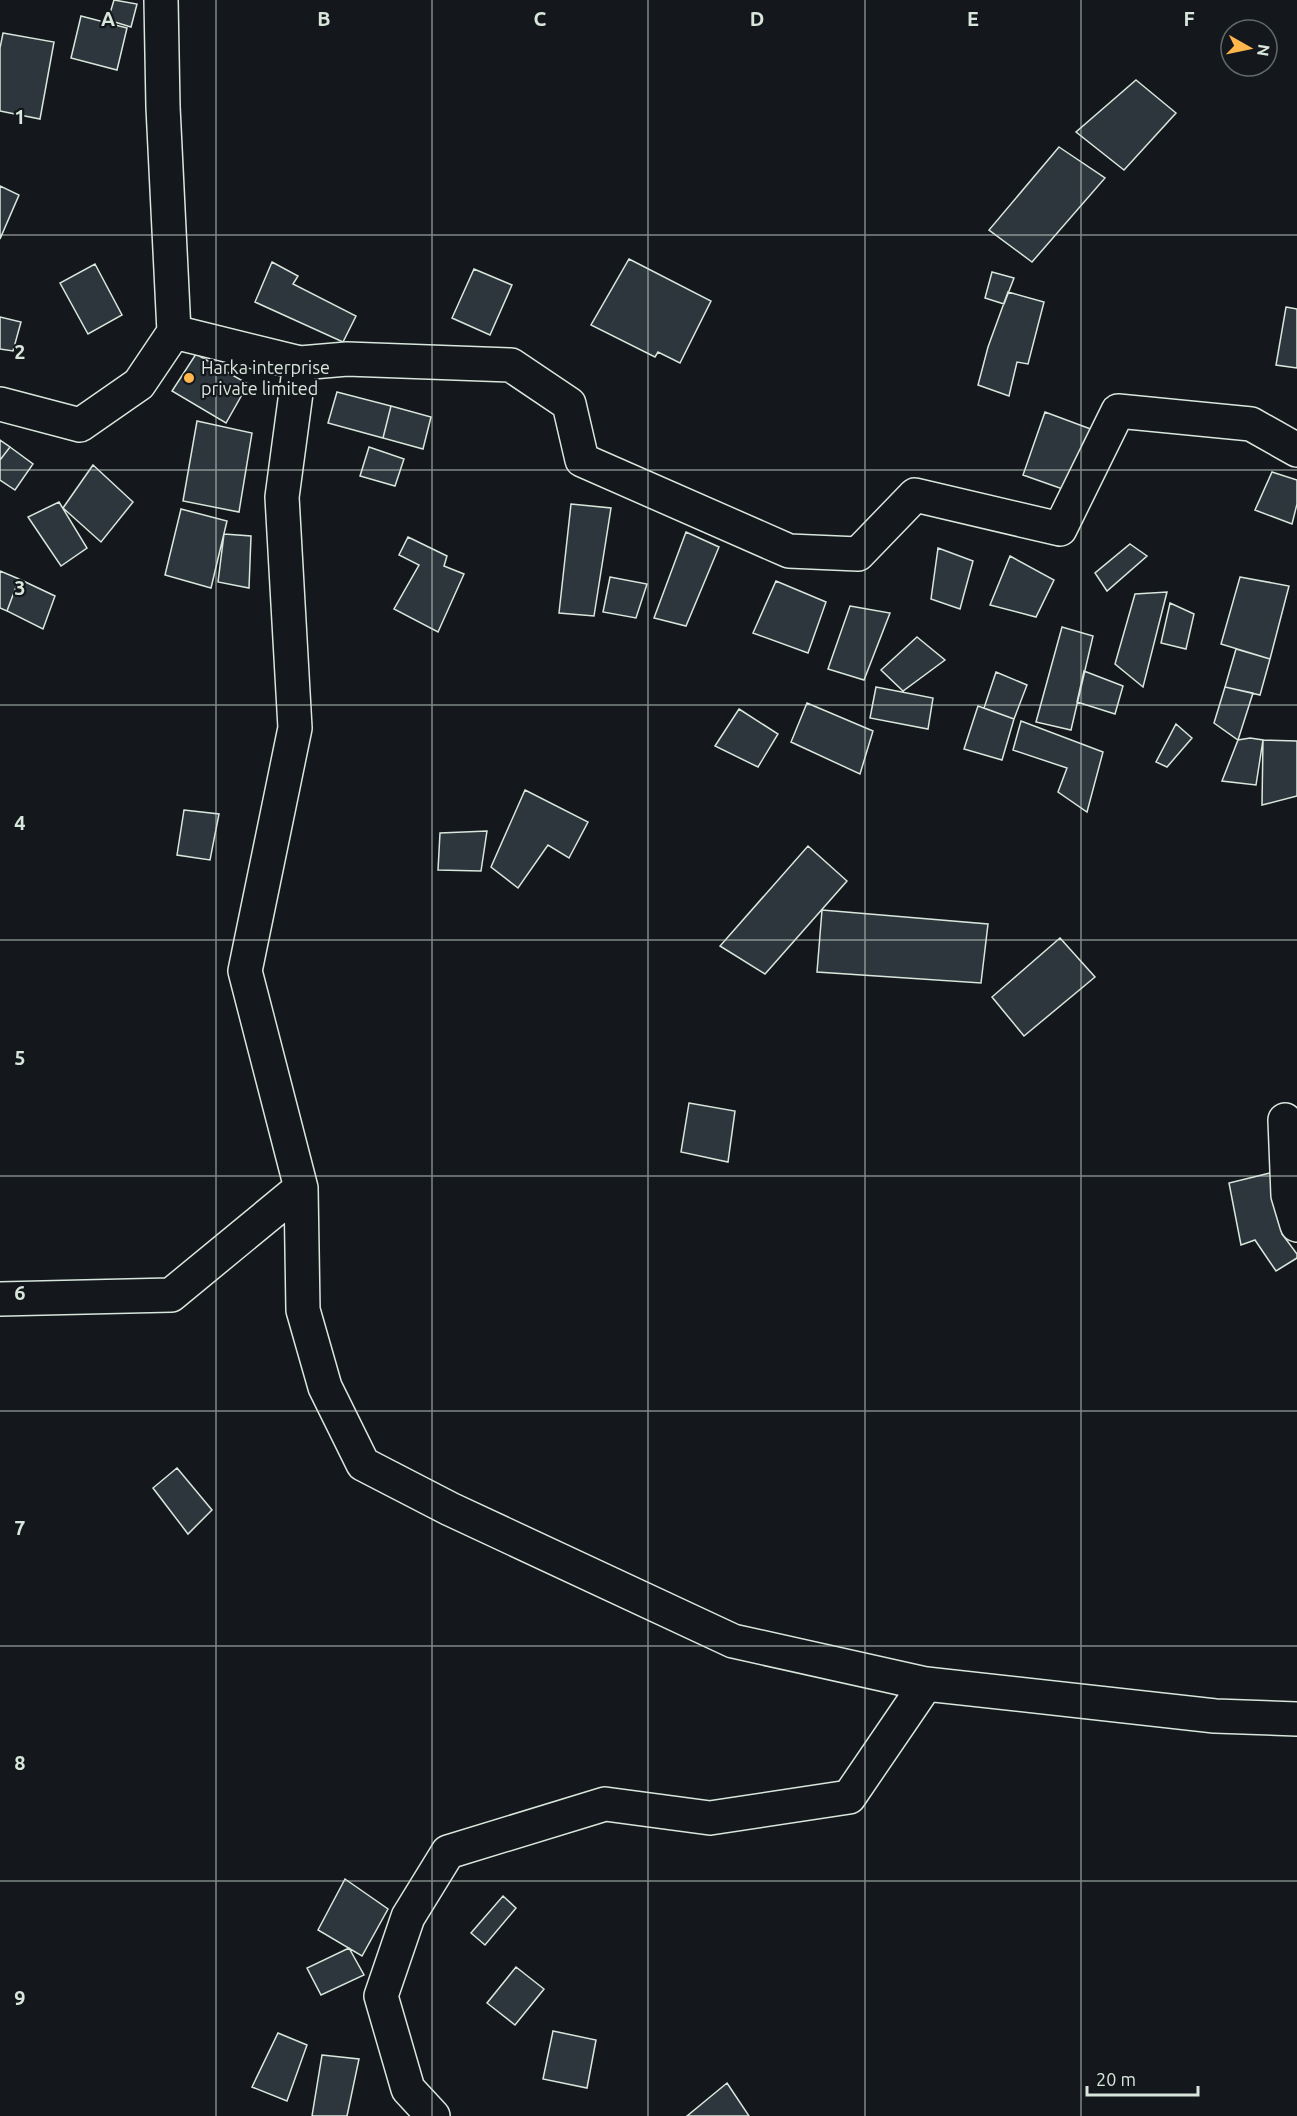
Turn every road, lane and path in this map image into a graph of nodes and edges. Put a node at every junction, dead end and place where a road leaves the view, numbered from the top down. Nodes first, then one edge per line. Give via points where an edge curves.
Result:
1 (161, 0) edge
2 (174, 332) junction
3 (300, 363) junction
4 (0, 404) edge
5 (1297, 450) edge
6 (1286, 1120) dead end
7 (301, 1188) junction
8 (1297, 1225) edge
9 (0, 1299) edge
10 (926, 1684) junction
11 (1297, 1719) edge
12 (433, 2116) edge

1 - 2 street
2 - 3 street
2 - 4 street via 139,384 80,425
3 - 5 street via 347,359 511,365 569,404 582,460 789,550 858,554 915,495 1060,530 1118,411 1251,424
3 - 7 street via 282,497 295,728 244,970
6 - 8 street via 1288,1195
7 - 9 street via 171,1295
7 - 10 street via 303,1310 325,1387 363,1464 450,1509 733,1641
10 - 11 street via 1215,1716
10 - 12 street via 849,1797 710,1818 605,1804 448,1852 408,1917 381,1996 408,2089

